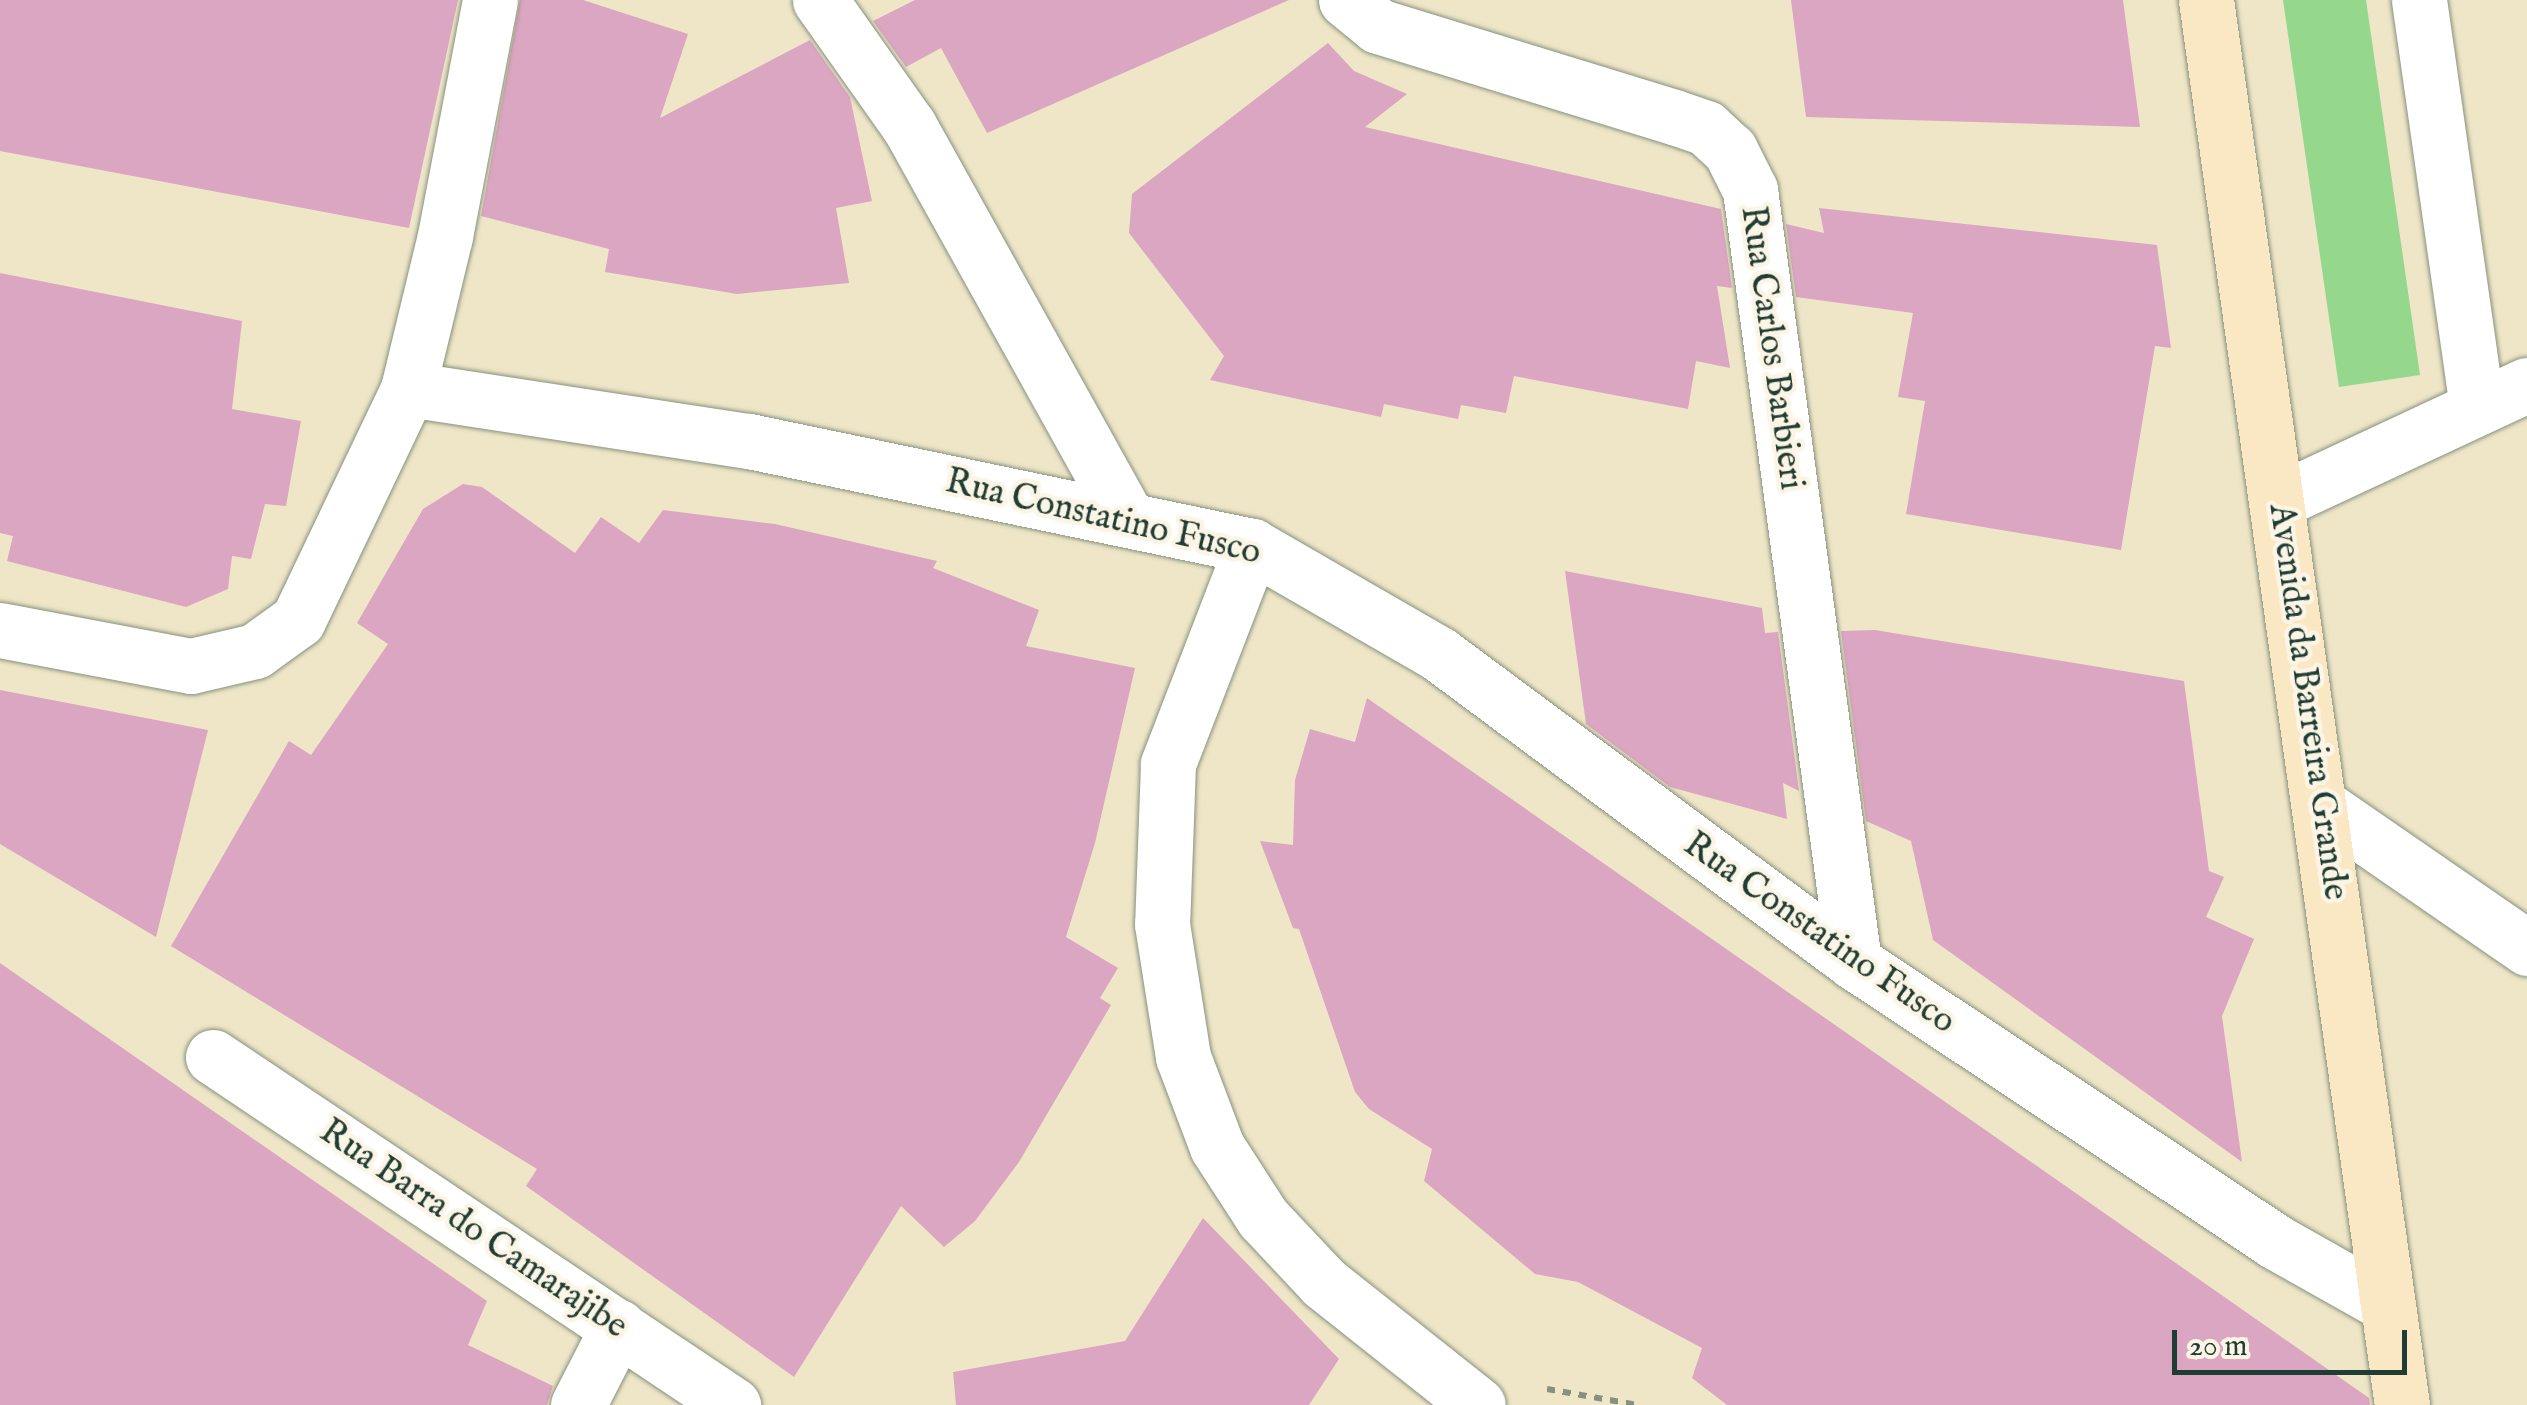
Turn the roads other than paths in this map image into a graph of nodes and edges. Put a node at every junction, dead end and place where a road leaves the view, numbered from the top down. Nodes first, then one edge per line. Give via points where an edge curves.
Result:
1 (490, 0) edge
2 (820, 0) edge
3 (1346, 0) edge
4 (2206, 0) edge
5 (2419, 0) edge
6 (2527, 385) edge
7 (408, 389) junction
8 (2478, 406) junction
9 (2280, 500) junction
10 (1127, 518) junction
11 (1252, 546) junction
12 (0, 630) edge
13 (2320, 805) junction
14 (2527, 948) edge
15 (1854, 962) junction
16 (212, 1056) dead end
17 (2386, 1304) junction
18 (618, 1327) junction
19 (1435, 1386) edge
20 (578, 1405) edge
21 (733, 1405) edge
22 (1478, 1405) edge
23 (2402, 1405) edge

1 - 7 street
2 - 10 street via 909,126
3 - 15 street, Rua Carlos Barbieri via 1378,26 1706,128 1730,150 1750,190
4 - 9 main road, Avenida da Barreira Grande
5 - 8 street
6 - 8 street
7 - 10 street, Rua Constatino Fusco via 749,441
7 - 12 street via 298,620 255,651 191,666
8 - 9 street
9 - 13 main road, Avenida da Barreira Grande
10 - 11 street, Rua Constatino Fusco
11 - 15 street, Rua Constatino Fusco via 1439,654
11 - 19 street via 1168,764 1162,924 1183,1056 1217,1147 1263,1218
13 - 14 street
13 - 17 main road, Avenida da Barreira Grande
15 - 17 street, Rua Constatino Fusco via 2276,1242
16 - 18 street, Rua Barra do Camarajibe
17 - 23 main road, Avenida da Barreira Grande
18 - 20 street
18 - 21 street, Rua Barra do Camarajibe
19 - 22 street

